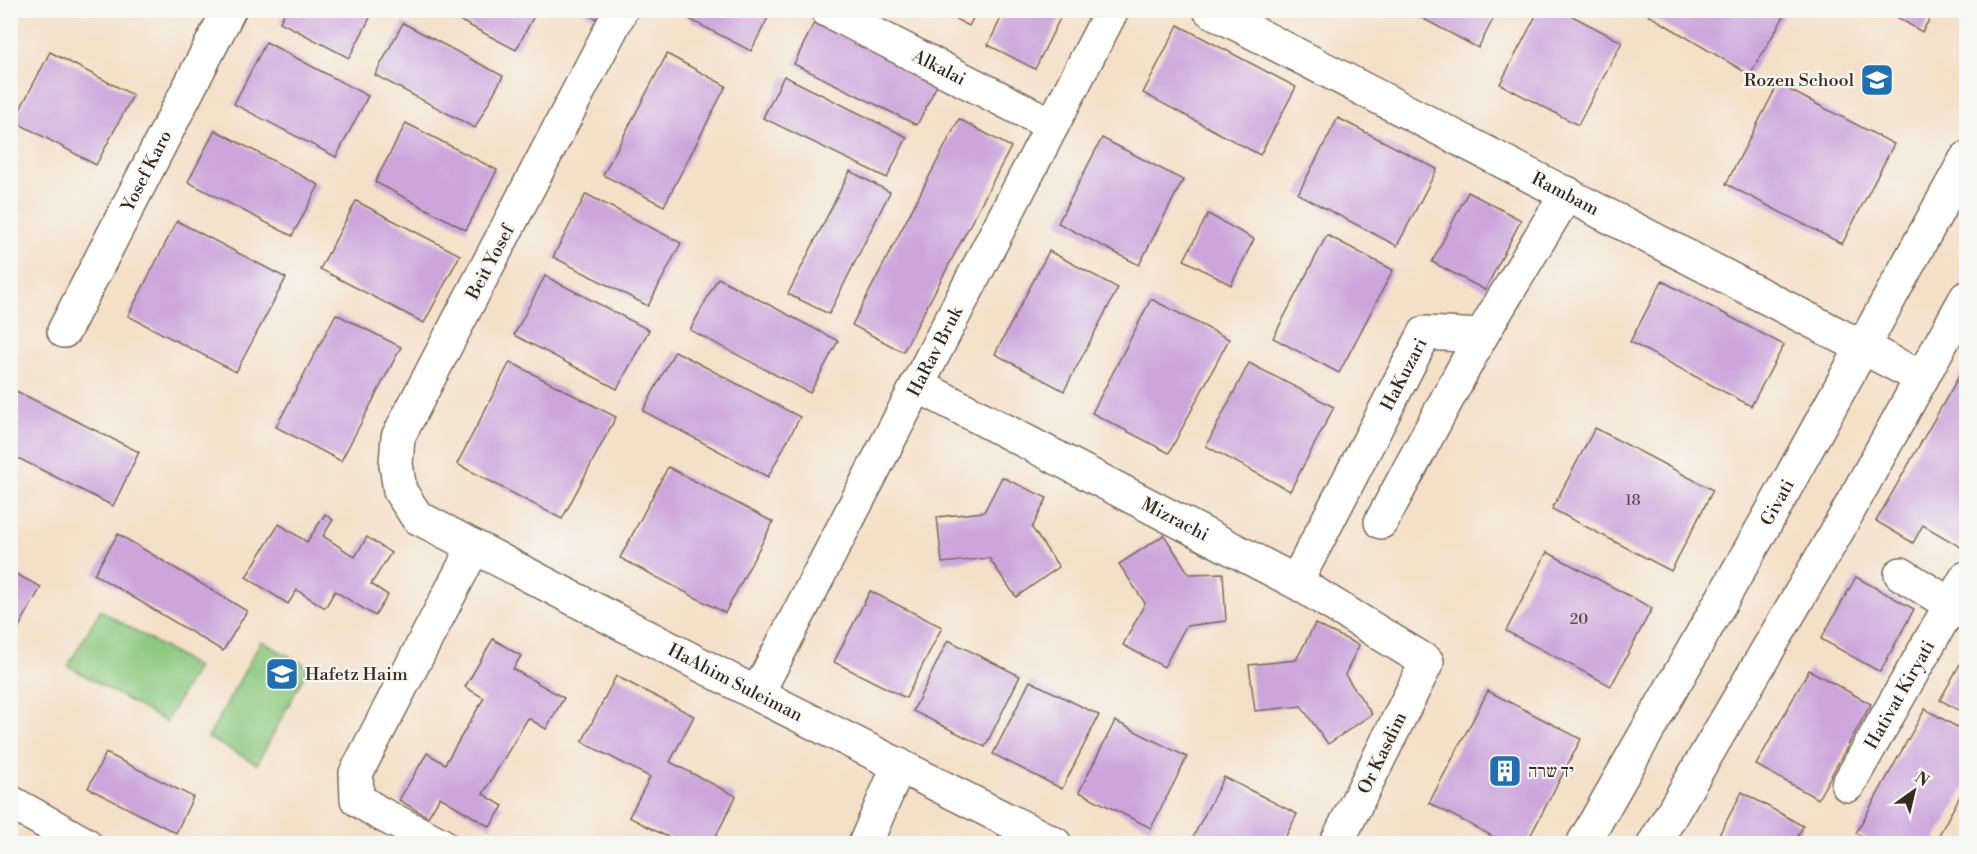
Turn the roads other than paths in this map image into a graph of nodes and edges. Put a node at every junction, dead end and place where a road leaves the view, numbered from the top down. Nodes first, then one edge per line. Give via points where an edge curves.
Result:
1 (229, 10) edge
2 (621, 10) edge
3 (827, 10) edge
4 (1112, 10) edge
5 (1210, 10) edge
6 (1052, 125) junction
7 (1966, 159) edge
8 (1567, 194) junction
9 (1966, 298) edge
10 (64, 331) dead end
11 (1481, 336) junction
12 (1861, 347) junction
13 (1922, 378) junction
14 (917, 385) junction
15 (417, 517) joint
16 (1381, 522) dead end
17 (474, 547) junction
18 (1901, 574) dead end
19 (1296, 582) junction
20 (1962, 599) edge
21 (1427, 662) joint
22 (757, 694) junction
23 (899, 765) junction
24 (1848, 785) dead end
25 (10, 802) edge
26 (85, 843) edge
27 (440, 843) edge
28 (865, 843) edge
29 (1055, 843) edge
30 (1336, 843) edge
31 (1583, 843) edge
32 (1654, 843) edge

1 - 10 street, Yosef Karo
2 - 15 street, Beit Yosef via 398,437 400,491
3 - 6 street, Alkalai
4 - 6 street, HaRav Bruk
5 - 8 street, Rambam
6 - 14 street, HaRav Bruk
7 - 12 street, Givati
8 - 11 street
8 - 12 street, Rambam
9 - 13 street
11 - 16 street
11 - 19 street, HaKuzari via 1425,333
12 - 13 street, Rambam
12 - 31 street, Givati
13 - 32 street
14 - 19 street, Mizrachi
14 - 22 street, HaRav Bruk
15 - 17 street, HaAhim Suleiman
17 - 22 street, HaAhim Suleiman
17 - 27 street via 356,772 357,799
18 - 20 street, Hativat Kiryati
19 - 21 street, Mizrachi
20 - 24 street, Hativat Kiryati
21 - 30 street, Or Kasdim
22 - 23 street, HaAhim Suleiman
23 - 28 street
23 - 29 street, HaAhim Suleiman
25 - 26 street

